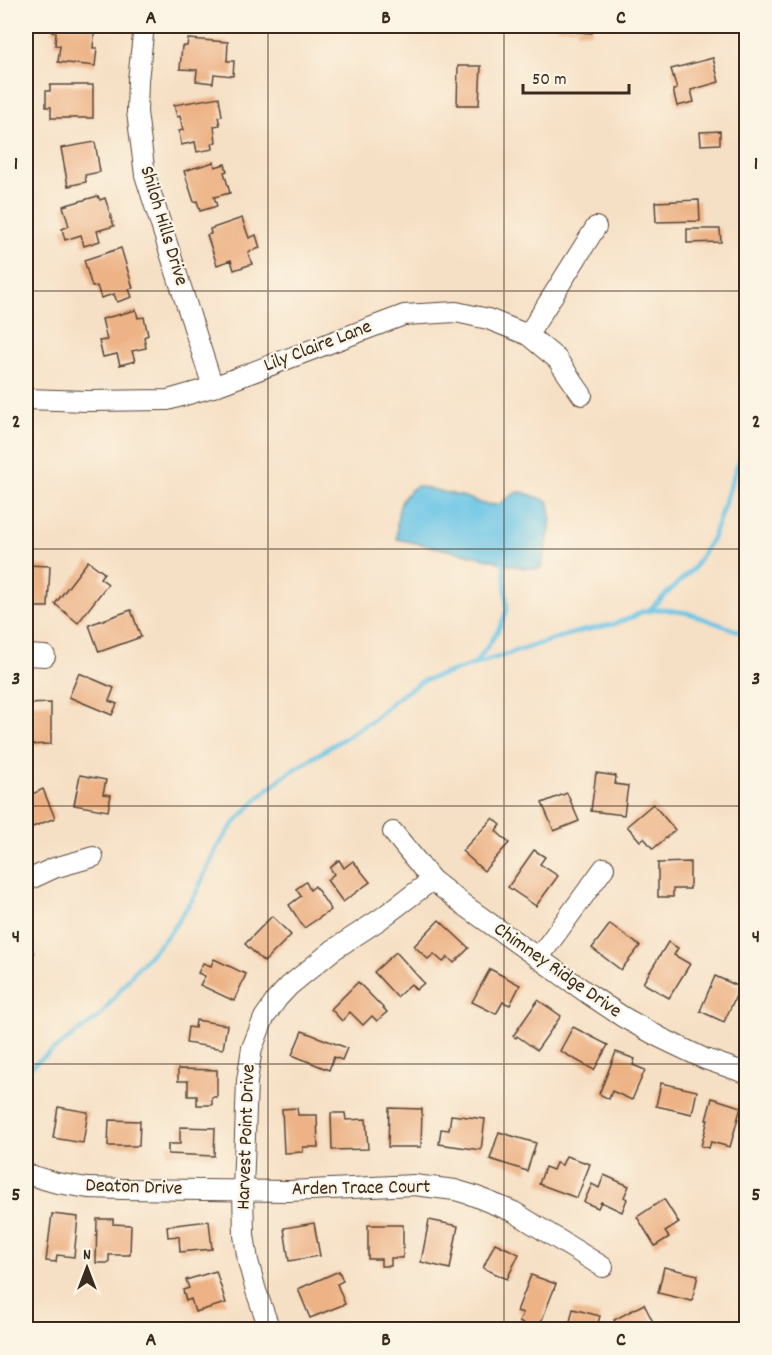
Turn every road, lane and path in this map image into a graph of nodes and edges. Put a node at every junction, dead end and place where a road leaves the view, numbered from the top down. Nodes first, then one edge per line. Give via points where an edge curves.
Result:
1 (144, 26) edge
2 (596, 227) dead end
3 (528, 335) junction
4 (213, 387) junction
5 (582, 395) dead end
6 (26, 399) edge
7 (26, 655) edge
8 (45, 656) dead end
9 (393, 832) dead end
10 (93, 857) dead end
11 (604, 868) dead end
12 (432, 880) junction
13 (26, 881) edge
14 (538, 957) junction
15 (747, 1073) edge
16 (26, 1174) edge
17 (243, 1190) junction
18 (603, 1267) dead end
19 (270, 1329) edge

1 - 4 street, Shiloh Hills Drive via 137,112 145,175
2 - 3 street
3 - 4 street, Lily Claire Lane via 488,319 456,312 404,315
3 - 5 street, Lily Claire Lane via 557,359
4 - 6 street, Lily Claire Lane via 168,400
7 - 8 street
9 - 12 street, Chimney Ridge Drive
10 - 13 street
11 - 14 street
12 - 14 street, Chimney Ridge Drive
12 - 17 street, Harvest Point Drive via 333,950 290,986 264,1018 252,1048
14 - 15 street, Chimney Ridge Drive via 623,1017 705,1059
16 - 17 street, Deaton Drive via 88,1188
17 - 18 street, Arden Trace Court via 394,1185 455,1190 514,1212
17 - 19 street, Harvest Point Drive via 248,1261

